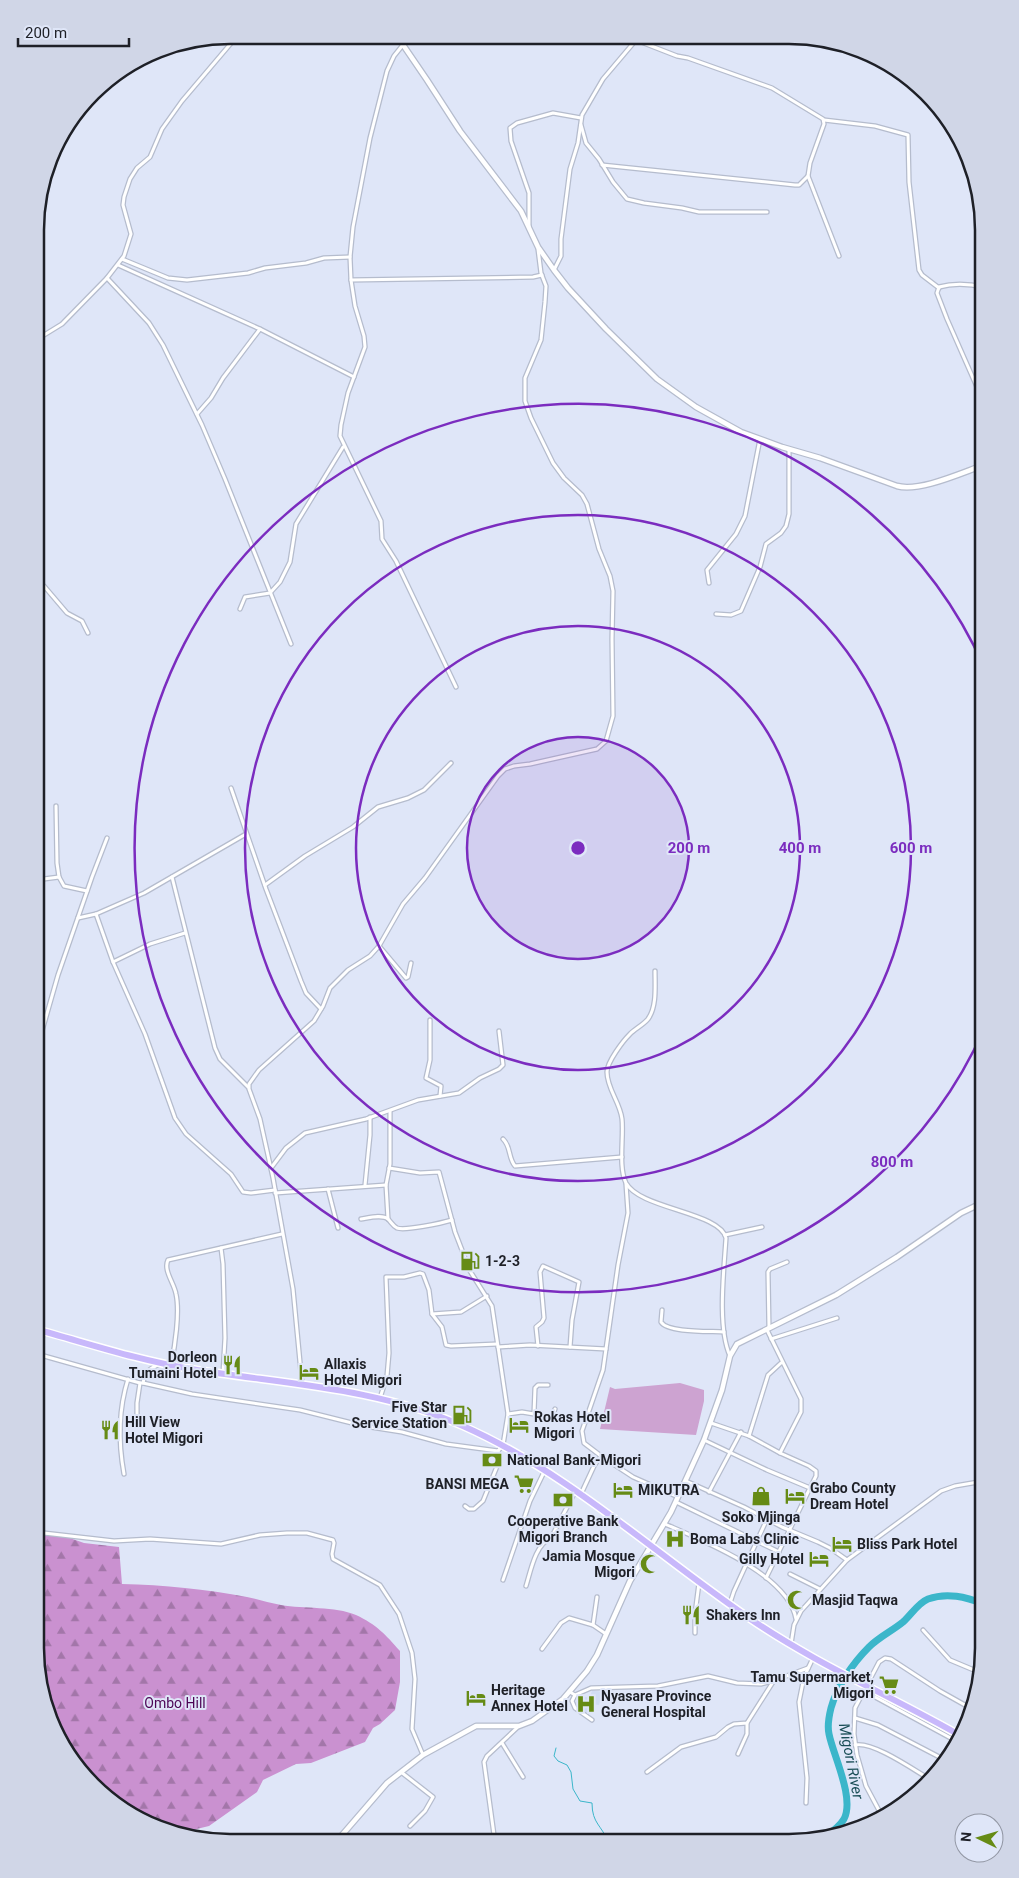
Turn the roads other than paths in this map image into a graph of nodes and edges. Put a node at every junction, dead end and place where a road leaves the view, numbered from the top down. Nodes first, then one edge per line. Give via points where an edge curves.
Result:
1 (230, 44) edge
2 (633, 44) edge
3 (647, 44) edge
4 (402, 46) joint
5 (581, 120) junction
6 (824, 120) junction
7 (602, 165) junction
8 (808, 176) junction
9 (767, 212) dead end
10 (529, 227) junction
11 (538, 247) junction
12 (839, 256) dead end
13 (350, 257) junction
14 (122, 259) junction
15 (118, 265) junction
16 (554, 270) junction
17 (542, 275) junction
18 (107, 278) junction
19 (351, 280) junction
20 (975, 286) edge
21 (939, 288) junction
22 (260, 329) junction
23 (44, 335) edge
24 (354, 377) junction
25 (975, 383) edge
26 (197, 414) junction
27 (760, 439) junction
28 (344, 446) junction
29 (789, 450) junction
30 (975, 468) edge
31 (709, 583) dead end
32 (44, 587) edge
33 (270, 592) junction
34 (240, 609) dead end
35 (716, 614) dead end
36 (88, 632) dead end
37 (291, 644) dead end
38 (456, 687) dead end
39 (451, 763) dead end
40 (231, 788) dead end
41 (56, 806) dead end
42 (246, 834) junction
43 (108, 838) dead end
44 (60, 877) junction
45 (172, 878) junction
46 (44, 879) edge
47 (265, 886) junction
48 (87, 891) junction
49 (96, 914) junction
50 (78, 918) junction
51 (185, 933) junction
52 (379, 946) junction
53 (113, 962) junction
54 (411, 963) dead end
55 (655, 971) dead end
56 (321, 1009) junction
57 (430, 1020) dead end
58 (44, 1024) edge
59 (499, 1031) dead end
60 (248, 1087) junction
61 (440, 1096) junction
62 (390, 1110) junction
63 (370, 1118) junction
64 (503, 1139) dead end
65 (622, 1157) junction
66 (389, 1168) junction
67 (271, 1169) junction
68 (625, 1182) junction
69 (365, 1185) junction
70 (386, 1185) junction
71 (328, 1189) junction
72 (275, 1192) junction
73 (975, 1206) edge
74 (361, 1219) dead end
75 (388, 1219) junction
76 (452, 1220) junction
77 (762, 1227) dead end
78 (338, 1228) dead end
79 (282, 1234) junction
80 (725, 1235) junction
81 (222, 1248) junction
82 (787, 1262) dead end
83 (487, 1296) junction
84 (662, 1310) dead end
85 (432, 1314) junction
86 (837, 1318) dead end
87 (768, 1329) junction
88 (44, 1332) edge
89 (724, 1332) junction
90 (771, 1339) junction
91 (498, 1346) junction
92 (538, 1346) junction
93 (570, 1347) junction
94 (606, 1349) junction
95 (44, 1356) edge
96 (730, 1356) junction
97 (781, 1362) junction
98 (161, 1364) junction
99 (171, 1365) junction
100 (222, 1373) junction
101 (128, 1379) junction
102 (141, 1383) junction
103 (302, 1383) junction
104 (548, 1385) dead end
105 (380, 1398) junction
106 (555, 1409) dead end
107 (534, 1413) junction
108 (508, 1414) junction
109 (138, 1419) dead end
110 (711, 1422) junction
111 (741, 1432) junction
112 (749, 1436) junction
113 (704, 1440) junction
114 (501, 1448) junction
115 (730, 1453) junction
116 (780, 1453) junction
117 (601, 1456) junction
118 (545, 1469) junction
119 (124, 1474) dead end
120 (686, 1481) junction
121 (975, 1483) edge
122 (810, 1488) junction
123 (579, 1492) junction
124 (709, 1492) junction
125 (677, 1499) junction
126 (465, 1506) dead end
127 (768, 1519) junction
128 (665, 1524) junction
129 (790, 1530) junction
130 (44, 1533) edge
131 (758, 1541) junction
132 (651, 1545) junction
133 (779, 1552) junction
134 (847, 1560) junction
135 (748, 1564) junction
136 (790, 1574) dead end
137 (766, 1578) junction
138 (503, 1580) dead end
139 (699, 1582) junction
140 (526, 1586) dead end
141 (820, 1589) junction
142 (597, 1597) dead end
143 (730, 1604) junction
144 (796, 1620) junction
145 (592, 1625) junction
146 (923, 1630) dead end
147 (695, 1633) dead end
148 (607, 1634) junction
149 (791, 1645) junction
150 (542, 1649) dead end
151 (812, 1658) junction
152 (808, 1668) junction
153 (974, 1670) edge
154 (773, 1681) junction
155 (866, 1689) junction
156 (572, 1694) junction
157 (966, 1706) edge
158 (855, 1718) junction
159 (592, 1720) dead end
160 (747, 1723) junction
161 (520, 1726) junction
162 (954, 1733) edge
163 (951, 1738) edge
164 (502, 1743) junction
165 (855, 1744) junction
166 (738, 1754) dead end
167 (423, 1755) junction
168 (940, 1757) edge
169 (401, 1772) junction
170 (647, 1772) dead end
171 (924, 1776) edge
172 (523, 1778) dead end
173 (806, 1803) dead end
174 (879, 1811) edge
175 (410, 1826) dead end
176 (343, 1834) edge
177 (494, 1834) edge

1 - 14 street via 182,101 162,129 150,157 130,179 123,205 130,234
2 - 5 street via 603,79
3 - 6 street via 772,88
4 - 10 street via 460,131 507,191
4 - 13 street via 387,71 373,125
5 - 7 street via 586,143
5 - 10 street via 553,113 510,128 511,141 529,193
5 - 16 street via 570,169 561,256
6 - 8 street
6 - 21 street via 908,134 909,182 919,270
7 - 8 street via 795,185
7 - 9 street via 629,200 700,212
8 - 12 street
10 - 11 street
11 - 16 street
11 - 17 street
13 - 14 street via 332,257 187,280 168,278
13 - 19 street
14 - 15 street
15 - 18 street
15 - 22 street
16 - 27 street via 606,329 657,379 709,414
17 - 19 street
17 - 52 street via 546,288 542,332 525,378 524,401 553,464 587,504 610,576 613,591 612,724 604,744 594,751 514,766 498,776 409,896
18 - 23 street via 62,324
18 - 26 street via 154,329
19 - 24 street via 365,342
20 - 21 street via 945,285
21 - 25 street via 938,299
22 - 24 street
22 - 26 street
24 - 28 street via 340,425
26 - 33 street
27 - 29 street
27 - 31 street via 745,516 736,534 707,570
28 - 33 street via 296,524 290,562 280,582
28 - 38 street via 381,521 382,539 396,561
29 - 30 street via 902,488 923,485
29 - 35 street via 789,514 786,526 766,544 740,613
32 - 36 street via 67,613 82,621
33 - 34 street via 245,597
33 - 37 street
39 - 47 street via 424,790 378,807
40 - 42 street
41 - 44 street
42 - 45 street
42 - 47 street
43 - 48 street
44 - 46 street
44 - 48 street via 64,886
45 - 49 street
45 - 51 street
47 - 56 street via 304,988
48 - 50 street
49 - 50 street
49 - 53 street
50 - 58 street
51 - 53 street via 150,944
51 - 60 street via 217,1053
52 - 54 street via 406,978
52 - 56 street via 330,988
53 - 72 street via 183,1130 231,1174 243,1192
55 - 65 street via 654,999 649,1016 627,1037 607,1070 620,1108
56 - 60 street via 311,1024 259,1070
57 - 61 street via 430,1060 426,1078 441,1086
59 - 61 street via 502,1067 458,1094
60 - 67 street via 260,1119
61 - 62 street
62 - 63 street
62 - 66 street
63 - 67 street via 301,1135 286,1148
63 - 69 street
64 - 65 street via 515,1166
65 - 68 street
66 - 70 street
66 - 76 street via 438,1172
67 - 72 street
68 - 80 street via 652,1201 712,1223
68 - 94 street via 628,1213
69 - 70 street
69 - 71 street
70 - 75 street
71 - 72 street
71 - 78 street
72 - 79 street
73 - 87 street via 836,1295
74 - 75 street
75 - 76 street via 400,1228
76 - 83 street via 470,1271
77 - 80 street
79 - 81 street
79 - 103 street via 293,1289
80 - 89 street
81 - 99 street via 171,1258 166,1262 177,1298
81 - 100 street via 225,1338
82 - 87 street via 770,1268 768,1272
83 - 85 street via 461,1312
83 - 91 street via 492,1306
84 - 89 street via 661,1322 666,1327
85 - 91 street via 442,1327 448,1346
85 - 105 street via 423,1274 386,1277 389,1353 387,1376
86 - 90 street
87 - 90 street
87 - 96 street via 740,1341
88 - 98 highway
89 - 96 street
90 - 97 street
91 - 92 street
91 - 108 street
92 - 93 street
92 - 93 street via 536,1327 544,1318 540,1272 543,1266 579,1282
93 - 94 street
94 - 117 street via 602,1377 582,1431 584,1443
95 - 101 street
96 - 110 street
97 - 112 street via 768,1375
97 - 116 street via 801,1399 802,1409
98 - 99 highway
98 - 102 street via 148,1370
99 - 100 highway
100 - 103 highway
101 - 102 street
101 - 119 street via 119,1424
102 - 109 street
102 - 114 street via 300,1410 452,1445
103 - 105 highway
104 - 107 street via 535,1388
105 - 114 highway via 444,1419
106 - 107 street via 552,1417
107 - 108 street
108 - 114 street
110 - 111 street
110 - 113 street
111 - 112 street
111 - 115 street
112 - 116 street
113 - 115 street
113 - 120 street
114 - 118 highway
114 - 126 street via 500,1459 483,1501 474,1509
115 - 122 street
115 - 124 street
116 - 122 street via 814,1470 816,1476
117 - 123 street
117 - 125 street via 633,1477
118 - 123 highway
118 - 138 street
120 - 124 street
120 - 125 street
121 - 134 street via 941,1491
122 - 129 street
123 - 132 highway
123 - 140 street via 551,1538 540,1547
124 - 127 street
125 - 128 street
125 - 131 street
127 - 129 street
127 - 131 street
128 - 132 street
128 - 135 street
129 - 133 street
129 - 134 street via 830,1548
130 - 167 street via 108,1541 150,1539 221,1544 287,1532 333,1540 333,1559 380,1585 398,1614 412,1653 415,1679 412,1729
131 - 133 street
131 - 135 street
132 - 139 highway
132 - 148 street
133 - 137 street
134 - 141 street
135 - 137 street
135 - 143 street
136 - 141 street
137 - 144 street via 790,1603
139 - 143 highway
139 - 147 street
141 - 144 street
142 - 145 street
143 - 149 highway
144 - 149 street
145 - 148 street
145 - 150 street via 566,1619
146 - 153 street via 950,1660
148 - 156 street
149 - 151 highway
151 - 152 street
151 - 155 highway via 856,1680
152 - 154 street
152 - 173 street via 799,1702 807,1778
154 - 156 street via 743,1684 708,1676 658,1686 591,1688
154 - 160 street
155 - 157 street via 879,1662 887,1658
155 - 158 street via 855,1708
155 - 162 highway
155 - 163 street
156 - 159 street via 575,1708
156 - 161 street
158 - 165 street
158 - 168 street via 878,1725
160 - 166 street via 747,1734
160 - 170 street via 734,1724 716,1737 682,1747
161 - 164 street
161 - 167 street via 476,1726
164 - 172 street
164 - 177 street via 487,1756 484,1764
165 - 171 street via 879,1750
165 - 174 street via 869,1794
167 - 169 street
169 - 175 street via 433,1797
169 - 176 street

